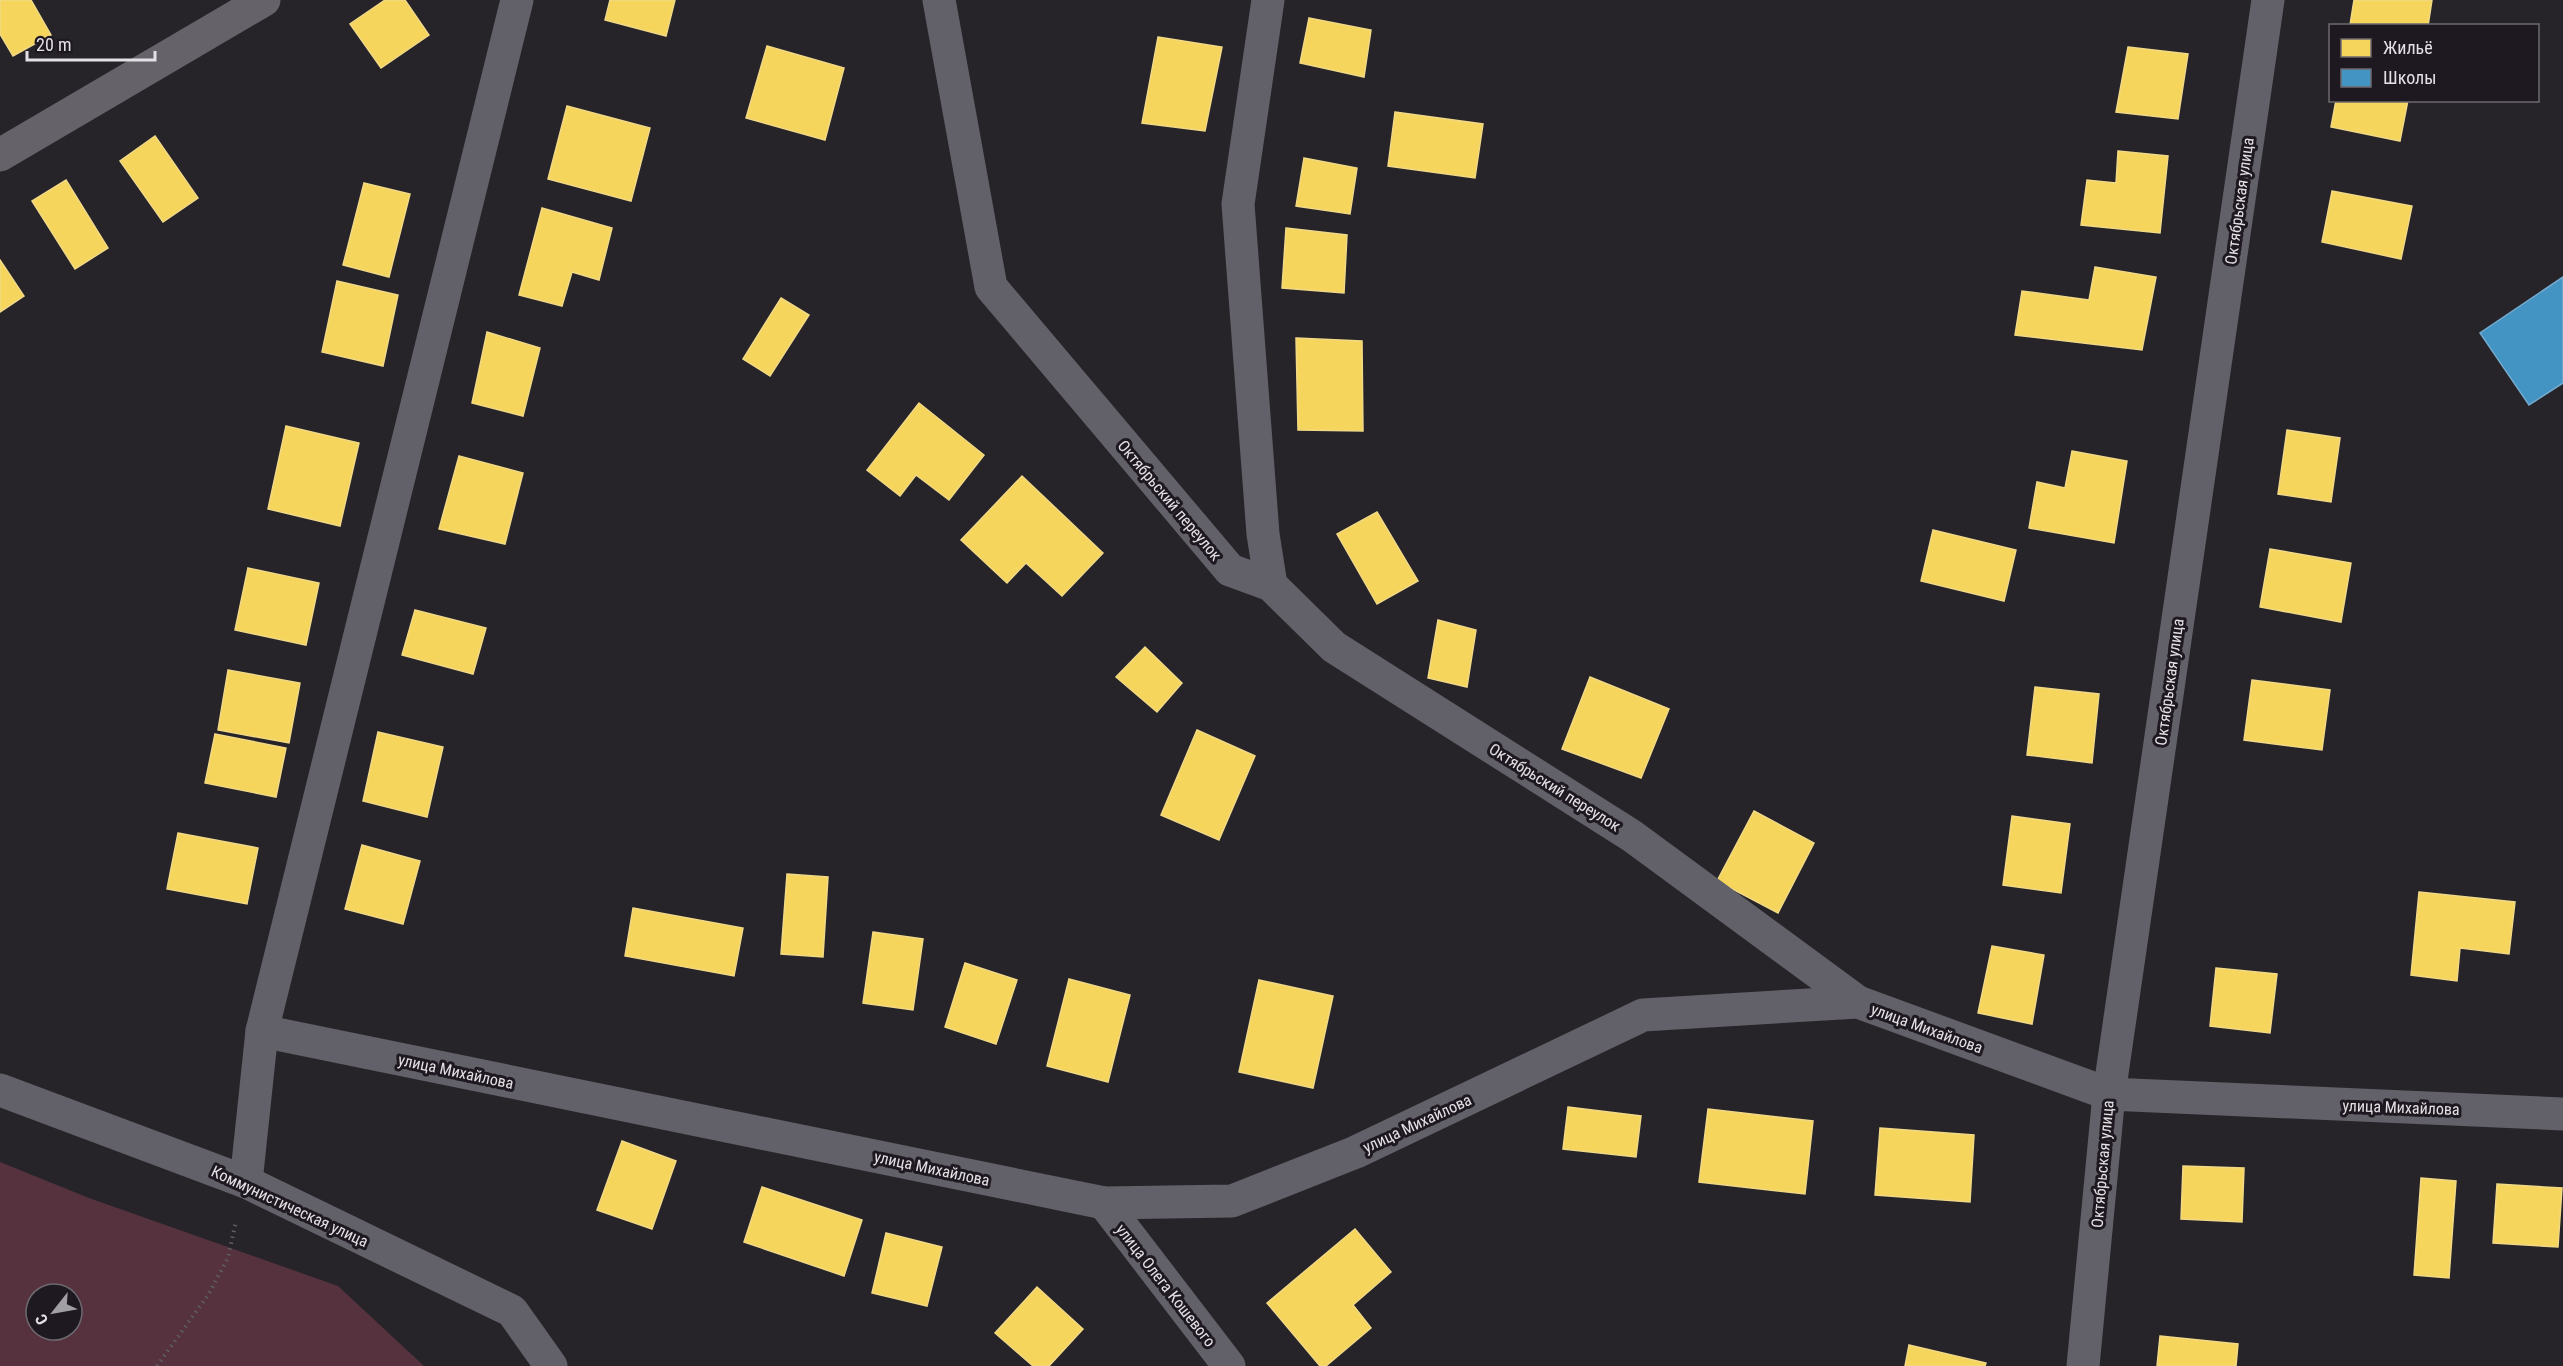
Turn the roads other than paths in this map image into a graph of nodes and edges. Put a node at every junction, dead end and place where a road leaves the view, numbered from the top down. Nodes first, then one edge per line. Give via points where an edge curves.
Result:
1 (264, 0) edge
2 (517, 0) edge
3 (939, 0) edge
4 (1268, 0) edge
5 (2268, 0) edge
6 (0, 154) edge
7 (1271, 585) junction
8 (1858, 1002) junction
9 (262, 1031) junction
10 (0, 1090) edge
11 (2109, 1094) junction
12 (2563, 1114) edge
13 (246, 1182) junction
14 (1104, 1203) junction
15 (551, 1366) edge
16 (1229, 1366) edge
17 (2083, 1366) edge

1 - 6 main road
2 - 9 street
3 - 7 street, Октябрьский переулок via 991,286 1230,570
4 - 7 street via 1238,204 1262,523
5 - 11 street, Октябрьская улица
7 - 8 street, Октябрьский переулок via 1334,647 1632,836
8 - 11 street, улица Михайлова
8 - 14 street, улица Михайлова via 1643,1015 1356,1152 1233,1201
9 - 13 street
9 - 14 street, улица Михайлова
10 - 13 street, Коммунистическая улица
11 - 12 street, улица Михайлова
11 - 17 street, Октябрьская улица
13 - 15 street, Коммунистическая улица via 512,1311
14 - 16 street, улица Олега Кошевого

